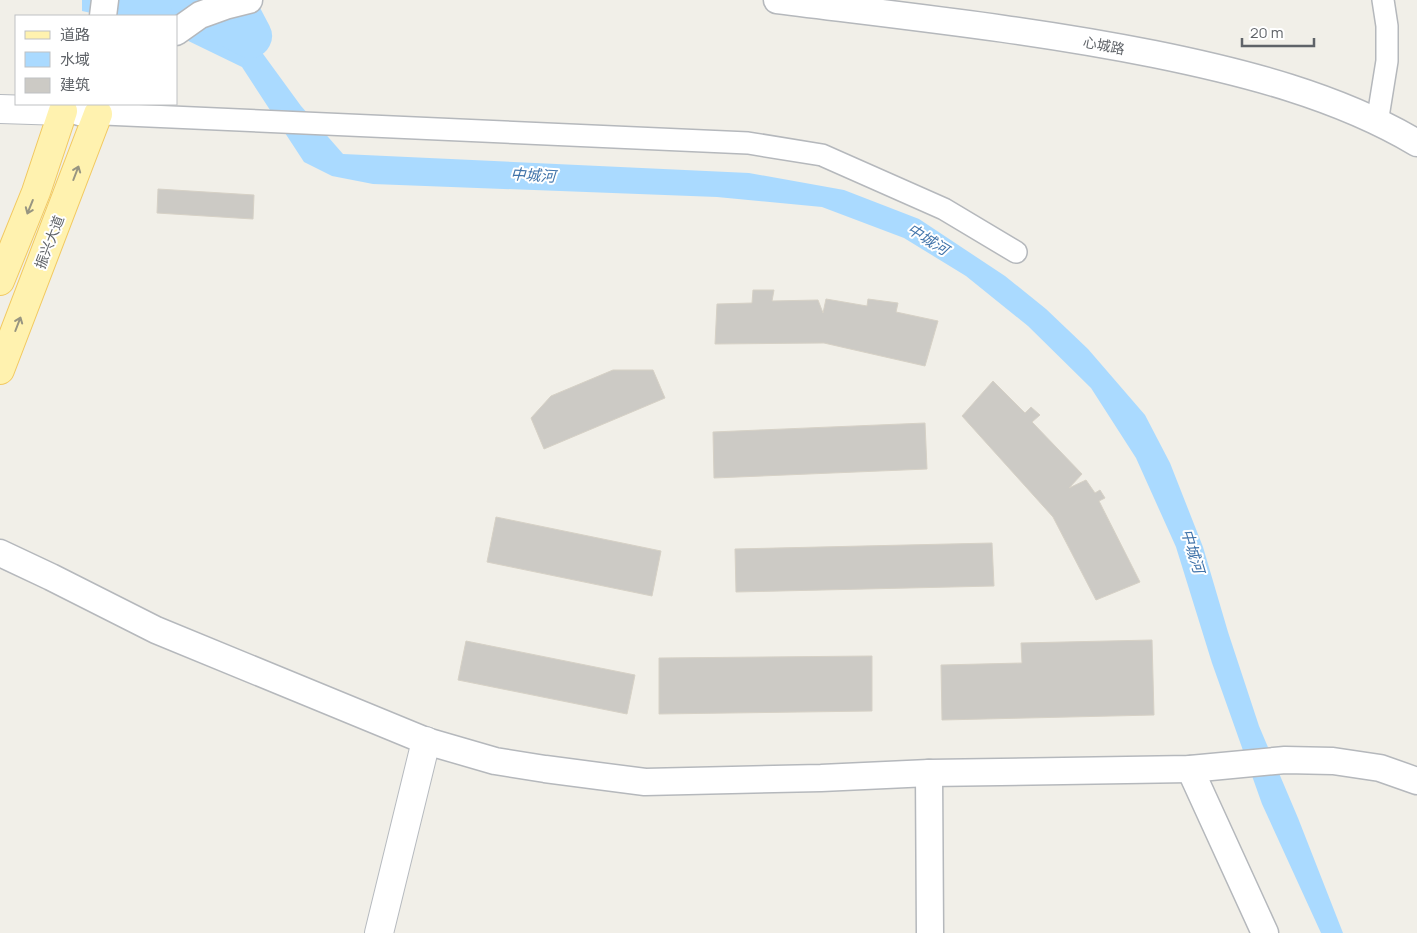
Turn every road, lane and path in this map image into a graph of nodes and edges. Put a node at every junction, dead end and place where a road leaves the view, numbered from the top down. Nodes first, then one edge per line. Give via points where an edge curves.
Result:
1 (105, 0) edge
2 (250, 0) edge
3 (777, 0) edge
4 (1383, 0) edge
5 (103, 15) edge
6 (178, 31) edge
7 (0, 109) edge
8 (82, 109) edge
9 (1377, 123) junction
10 (1417, 143) edge
11 (1016, 252) dead end
12 (0, 281) edge
13 (0, 370) edge
14 (0, 553) edge
15 (426, 740) junction
16 (1190, 769) junction
17 (929, 773) junction
18 (1417, 781) edge
19 (379, 933) edge
20 (930, 933) edge
21 (1265, 933) edge

1 - 5 street
2 - 6 street via 200,15
3 - 9 street, 心城路 via 1086,41 1192,62 1270,81 1346,108
4 - 9 street via 1387,61
7 - 8 main road
8 - 11 street via 217,120 748,143 822,155 944,209
8 -> 12 main road via 36,192
13 -> 8 main road, 振兴大道
9 - 10 street, 心城路
14 - 15 street via 156,630
15 - 17 street via 495,761 645,782
15 - 19 main road
16 - 17 street
16 - 18 street via 1286,760 1334,761 1380,768
16 - 21 street
17 - 20 street

